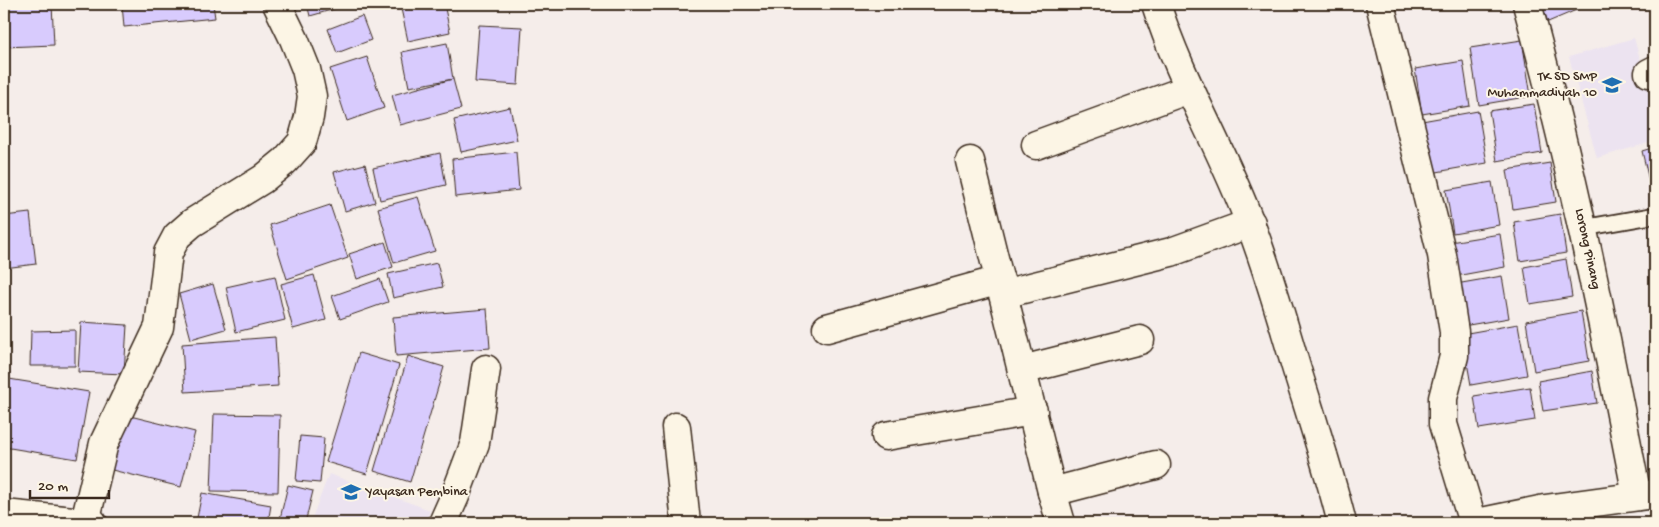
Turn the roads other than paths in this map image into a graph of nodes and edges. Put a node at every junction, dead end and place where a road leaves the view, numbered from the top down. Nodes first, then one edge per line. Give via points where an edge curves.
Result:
1 (277, 4) edge
2 (1156, 4) edge
3 (1380, 4) edge
4 (1528, 4) edge
5 (1189, 88) junction
6 (1036, 145) dead end
7 (970, 161) dead end
8 (1651, 216) dead end
9 (1251, 223) junction
10 (1583, 228) junction
11 (1002, 287) junction
12 (827, 328) dead end
13 (1140, 340) dead end
14 (486, 368) dead end
15 (1022, 370) junction
16 (1032, 411) junction
17 (676, 427) dead end
18 (886, 436) dead end
19 (1156, 464) dead end
20 (1052, 492) junction
21 (1646, 495) edge
22 (4, 514) edge
23 (89, 523) edge
24 (443, 523) edge
25 (686, 523) edge
26 (1061, 523) edge
27 (1342, 523) edge
28 (1475, 523) edge

1 - 23 street via 306,69 312,96 302,142 263,179 192,223 177,236 168,253 159,327 104,443
2 - 5 street
3 - 28 street via 1442,255 1454,332 1454,356 1443,398 1443,424
4 - 10 street, Lorong Pinang
5 - 6 street
5 - 9 street
7 - 11 street
8 - 10 lane
9 - 11 street via 1171,252
9 - 27 street
10 - 21 street, Lorong Pinang
11 - 12 street
11 - 15 street
13 - 15 street
14 - 24 street via 474,443
15 - 16 street
16 - 18 street
16 - 20 street
17 - 25 street
19 - 20 street
20 - 26 street
21 - 28 street
22 - 23 street

